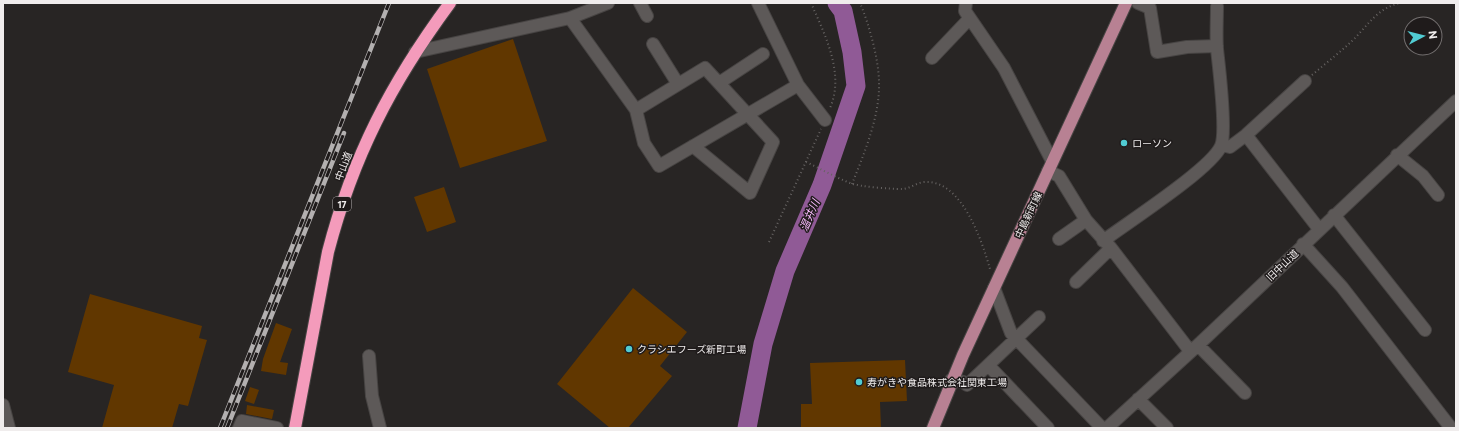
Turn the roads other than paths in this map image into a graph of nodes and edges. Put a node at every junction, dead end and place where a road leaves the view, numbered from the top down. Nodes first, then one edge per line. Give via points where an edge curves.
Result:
1 (450, 3) edge
2 (608, 3) edge
3 (640, 3) edge
4 (758, 3) edge
5 (966, 3) edge
6 (1126, 3) edge
7 (1138, 3) edge
8 (1217, 6) dead end
9 (647, 16) dead end
10 (570, 18) junction
11 (970, 18) junction
12 (652, 44) dead end
13 (1217, 46) junction
14 (415, 52) junction
15 (763, 54) dead end
16 (932, 58) dead end
17 (1304, 81) road end
18 (719, 83) junction
19 (678, 84) junction
20 (798, 85) junction
21 (1456, 101) edge
22 (636, 110) junction
23 (748, 114) junction
24 (825, 120) road end
25 (1246, 135) junction
26 (1222, 145) junction
27 (693, 146) junction
28 (1397, 155) junction
29 (1050, 166) junction
30 (1438, 196) dead end
31 (1334, 215) junction
32 (1086, 220) junction
33 (1319, 229) junction
34 (1059, 239) dead end
35 (1107, 244) junction
36 (1303, 244) junction
37 (1076, 282) dead end
38 (994, 288) junction
39 (1039, 317) dead end
40 (1425, 330) dead end
41 (1016, 338) junction
42 (1194, 348) junction
43 (369, 356) dead end
44 (989, 366) junction
45 (951, 380) junction
46 (1245, 393) dead end
47 (1138, 399) junction
48 (3, 405) edge
49 (10, 428) edge
50 (239, 428) edge
51 (277, 428) edge
52 (295, 428) edge
53 (380, 428) edge
54 (933, 428) edge
55 (1048, 428) edge
56 (1102, 428) edge
57 (1107, 428) edge
58 (1167, 428) edge
59 (1451, 428) edge

1 - 14 highway, 中山道 / 17
2 - 10 street
3 - 9 street
4 - 20 street
5 - 11 street via 965,11
6 - 29 main road, 中島新町線
7 - 13 street via 1150,8 1157,52
8 - 13 street
10 - 14 street
10 - 22 street
11 - 16 street
11 - 29 street via 1004,68
12 - 19 street
13 - 26 street
14 - 52 highway, 中山道 / 17 via 367,139 336,224 322,280
15 - 18 street
17 - 25 street
18 - 19 street via 704,68
18 - 23 street
19 - 22 street
20 - 23 street
20 - 24 street
21 - 28 street, 旧中山道
22 - 27 street via 644,143 659,166
23 - 27 street
23 - 27 street via 773,142 750,193
25 - 26 street via 1230,147
25 - 33 street
26 - 35 street via 1213,158
28 - 30 street via 1423,176
28 - 31 street, 旧中山道
29 - 32 street
29 - 38 main road, 中島新町線
31 - 33 street, 旧中山道
31 - 40 street
32 - 34 street
32 - 35 street
33 - 36 street, 旧中山道
35 - 37 street
35 - 42 street
36 - 42 street, 旧中山道
36 - 59 street via 1342,287
38 - 41 street via 1011,332
38 - 45 main road, 中島新町線
39 - 41 street
41 - 44 street
41 - 56 street
42 - 46 street
42 - 47 street, 旧中山道
43 - 53 street via 372,396
44 - 45 street via 968,385
44 - 55 street
45 - 54 main road, 中島新町線
47 - 57 street, 旧中山道
47 - 58 street
48 - 49 street
50 - 51 street via 242,421

